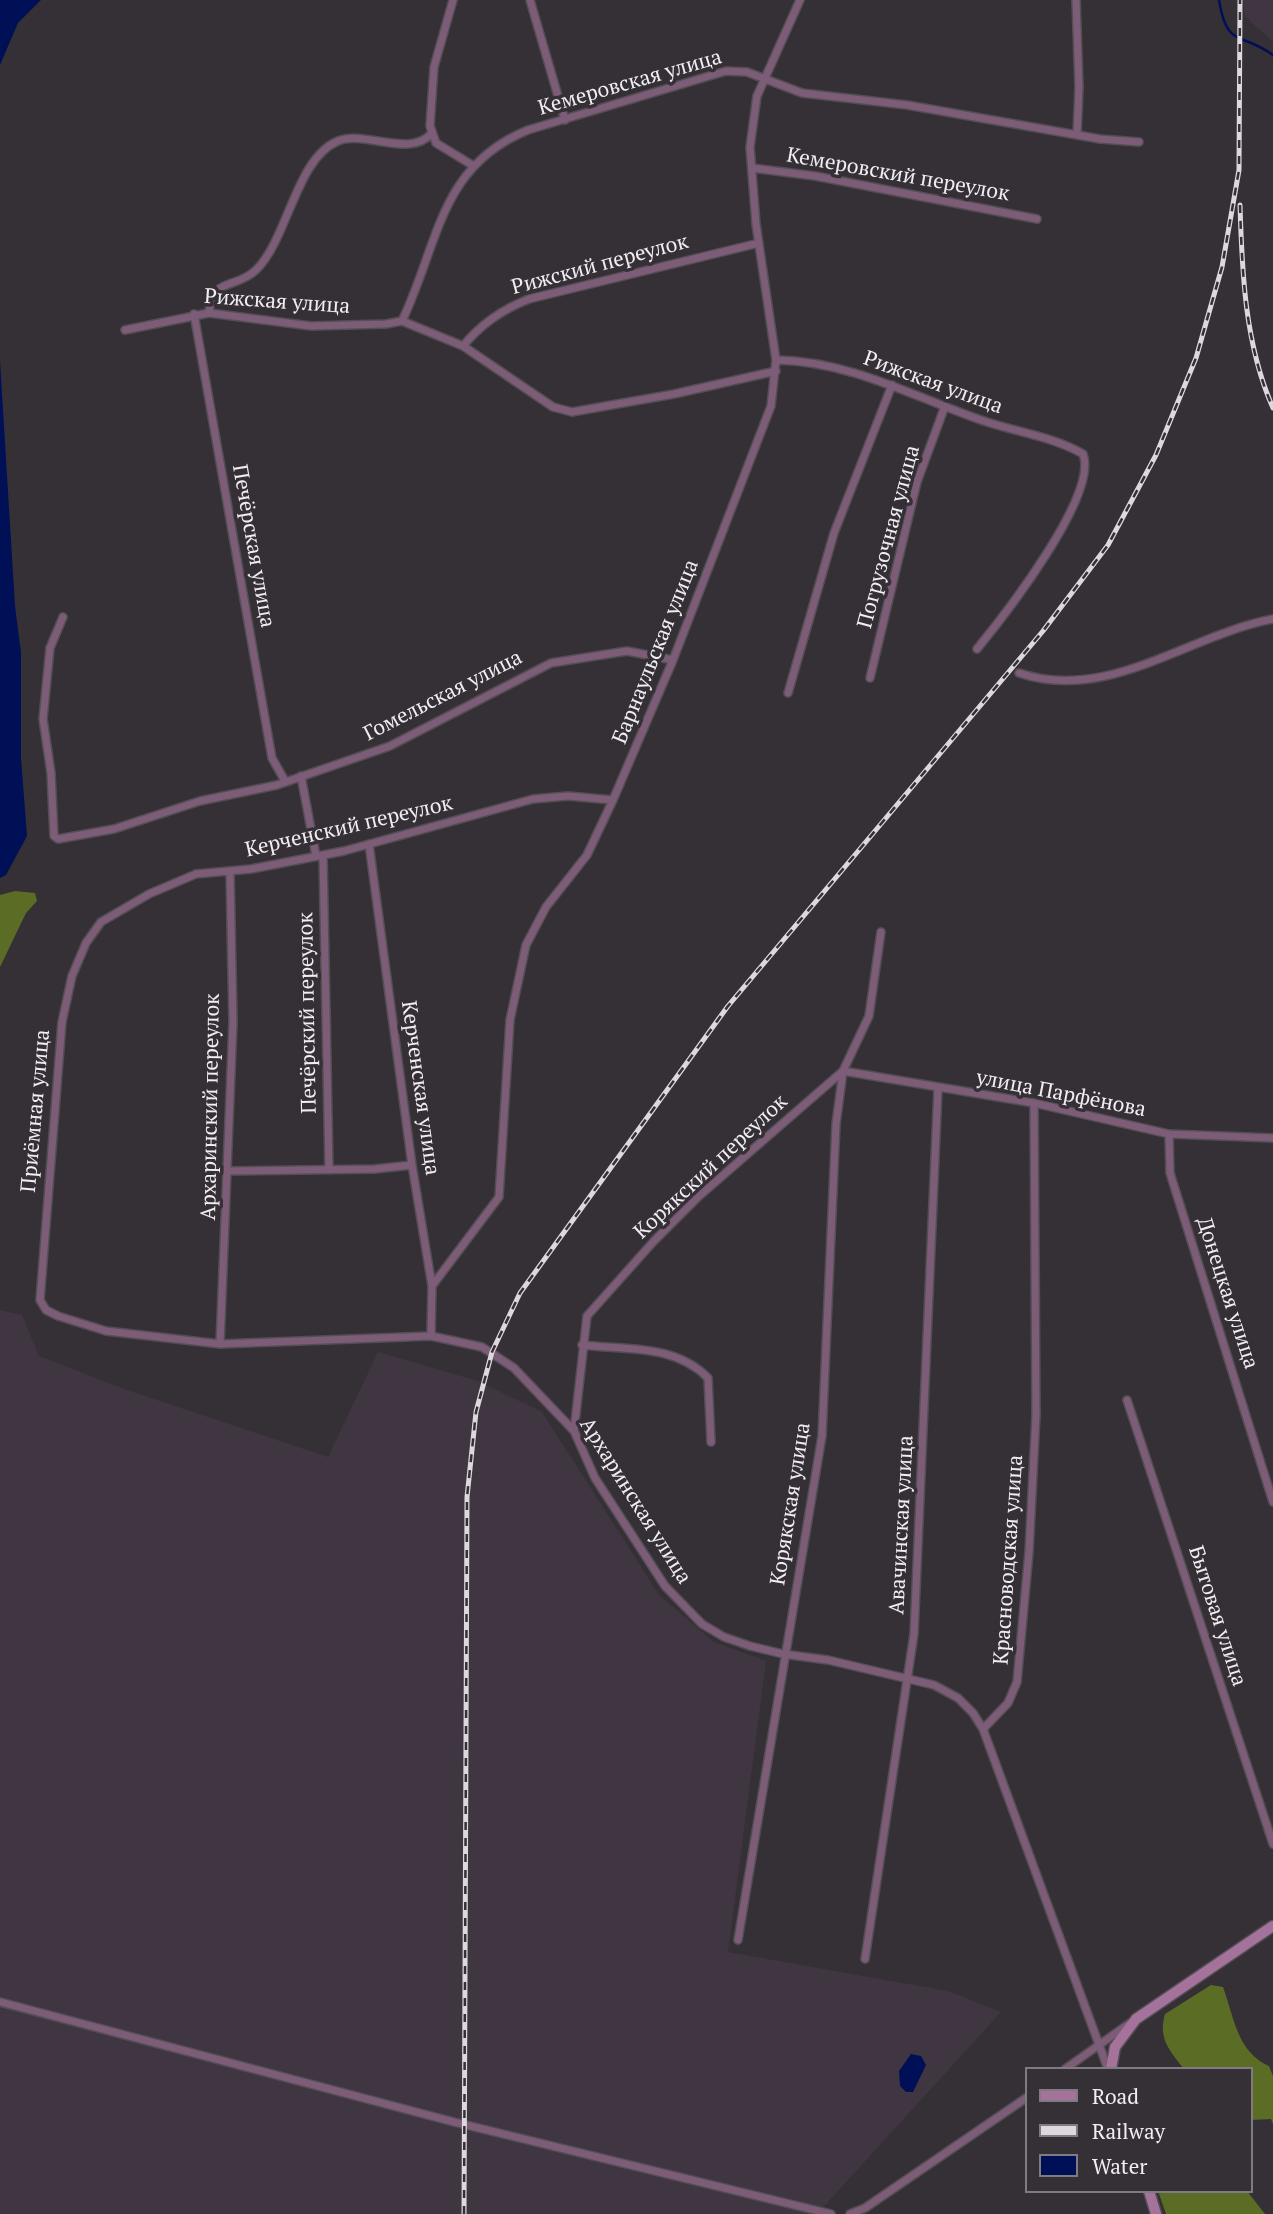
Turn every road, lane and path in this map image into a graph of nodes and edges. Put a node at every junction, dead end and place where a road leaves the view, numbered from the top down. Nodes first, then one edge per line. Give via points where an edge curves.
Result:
1 (453, 0) edge
2 (530, 0) edge
3 (800, 0) edge
4 (1076, 0) edge
5 (762, 80) junction
6 (565, 120) junction
7 (431, 134) junction
8 (1077, 135) junction
9 (1139, 142) dead end
10 (472, 165) junction
11 (752, 168) junction
12 (1037, 219) dead end
13 (759, 243) junction
14 (209, 313) junction
15 (194, 314) junction
16 (402, 321) junction
17 (125, 330) dead end
18 (463, 346) junction
19 (776, 360) junction
20 (776, 371) junction
21 (892, 385) junction
22 (945, 406) junction
23 (63, 617) dead end
24 (1273, 619) edge
25 (977, 649) dead end
26 (673, 660) junction
27 (1019, 673) dead end
28 (870, 678) dead end
29 (788, 693) dead end
30 (301, 776) junction
31 (285, 781) junction
32 (613, 800) junction
33 (369, 844) junction
34 (319, 856) junction
35 (230, 872) junction
36 (101, 922) joint
37 (881, 932) dead end
38 (843, 1071) junction
39 (938, 1089) junction
40 (1034, 1103) junction
41 (1170, 1134) junction
42 (1273, 1138) edge
43 (412, 1164) junction
44 (329, 1170) junction
45 (229, 1171) junction
46 (432, 1286) junction
47 (46, 1310) joint
48 (431, 1336) junction
49 (220, 1344) junction
50 (582, 1345) junction
51 (1127, 1400) dead end
52 (575, 1431) junction
53 (711, 1442) dead end
54 (1273, 1502) edge
55 (783, 1654) junction
56 (909, 1679) junction
57 (983, 1729) junction
58 (1273, 1844) edge
59 (1273, 1926) edge
60 (738, 1940) dead end
61 (865, 1959) dead end
62 (0, 2002) edge
63 (1136, 2019) junction
64 (1100, 2043) junction
65 (1068, 2067) edge
66 (1108, 2067) edge
67 (1110, 2067) edge
68 (1024, 2099) edge
69 (1150, 2193) edge
70 (831, 2214) edge
71 (850, 2214) edge
72 (1156, 2214) edge

1 - 7 street via 434,67
2 - 6 street
3 - 5 street, Барнаульская улица
4 - 8 street
5 - 6 street, Кемеровская улица via 747,72 726,71
5 - 8 street, Кемеровская улица via 802,93 907,105
5 - 11 street, Барнаульская улица via 752,124
6 - 10 street, Кемеровская улица via 514,136
7 - 10 street via 436,143
7 - 14 street via 411,143 353,137 326,147 263,262 250,275 215,292
8 - 9 street, Кемеровская улица
10 - 16 street, Кемеровская улица via 456,187
11 - 12 street, Кемеровский переулок
11 - 13 street, Барнаульская улица
13 - 18 street, Рижский переулок via 529,299 484,324
13 - 19 street, Барнаульская улица
14 - 15 street, Рижская улица
14 - 16 street, Рижская улица via 311,326
15 - 17 street, Рижская улица
15 - 31 street, Печёрская улица via 272,758
16 - 18 street, Рижская улица
18 - 20 street, Рижская улица via 565,412 598,410
19 - 20 street, Барнаульская улица
19 - 21 street, Рижская улица via 815,363
20 - 26 street, Барнаульская улица via 771,406
21 - 22 street, Рижская улица
21 - 29 street via 834,533
22 - 25 street, Рижская улица via 1076,449 1086,466 1071,514
22 - 28 street, Погрузочная улица via 917,482
23 - 31 street, Гомельская улица via 50,648 43,719 54,836 58,839 114,829 210,798
24 - 27 street via 1098,679 1055,681
26 - 30 street, Гомельская улица via 627,650 551,663 390,746
26 - 32 street, Барнаульская улица
30 - 31 street, Гомельская улица
30 - 34 street, Печёрский переулок
32 - 33 street, Керченский переулок via 533,799
32 - 46 street, Барнаульская улица via 587,855 536,923 523,955 510,1020 499,1197
33 - 34 street, Керченский переулок
33 - 43 street, Керченская улица
34 - 35 street, Керченский переулок
34 - 44 street, Печёрский переулок
35 - 36 street, Керченский переулок via 203,873 173,883
35 - 45 street, Архаринский переулок via 233,1022
36 - 47 street, Приёмная улица via 72,976 62,1022 38,1296
37 - 38 street, Корякский переулок via 869,1016
38 - 39 street, улица Парфёнова
38 - 50 street, Корякский переулок via 753,1147 654,1241 587,1316
38 - 55 street, Корякская улица via 836,1124 822,1436
39 - 40 street, улица Парфёнова
39 - 56 street, Авачинская улица
40 - 41 street, улица Парфёнова
40 - 57 street, Красноводская улица via 1037,1415 1027,1578 1017,1682 1008,1703
41 - 42 street, улица Парфёнова
41 - 54 street, Донецкая улица via 1170,1173
43 - 44 street
43 - 46 street, Керченская улица
44 - 45 street
45 - 49 street, Архаринский переулок
46 - 48 street, Керченская улица
47 - 49 street, Архаринская улица via 106,1331
48 - 49 street, Архаринская улица
48 - 52 street, Архаринская улица via 471,1344 503,1357
50 - 52 street, Корякский переулок
50 - 53 street via 661,1352 692,1364 708,1378
51 - 58 street, Бытовая улица
52 - 55 street, Архаринская улица via 595,1478 684,1608 724,1637
55 - 56 street, Архаринская улица
55 - 60 street, Корякская улица
56 - 57 street, Архаринская улица via 958,1698
56 - 61 street, Авачинская улица
57 - 64 street
59 - 63 street
62 - 70 street via 454,2122
63 - 64 street
63 - 67 street via 1115,2047
64 - 65 street
64 - 66 street
68 - 71 street
69 - 72 street

